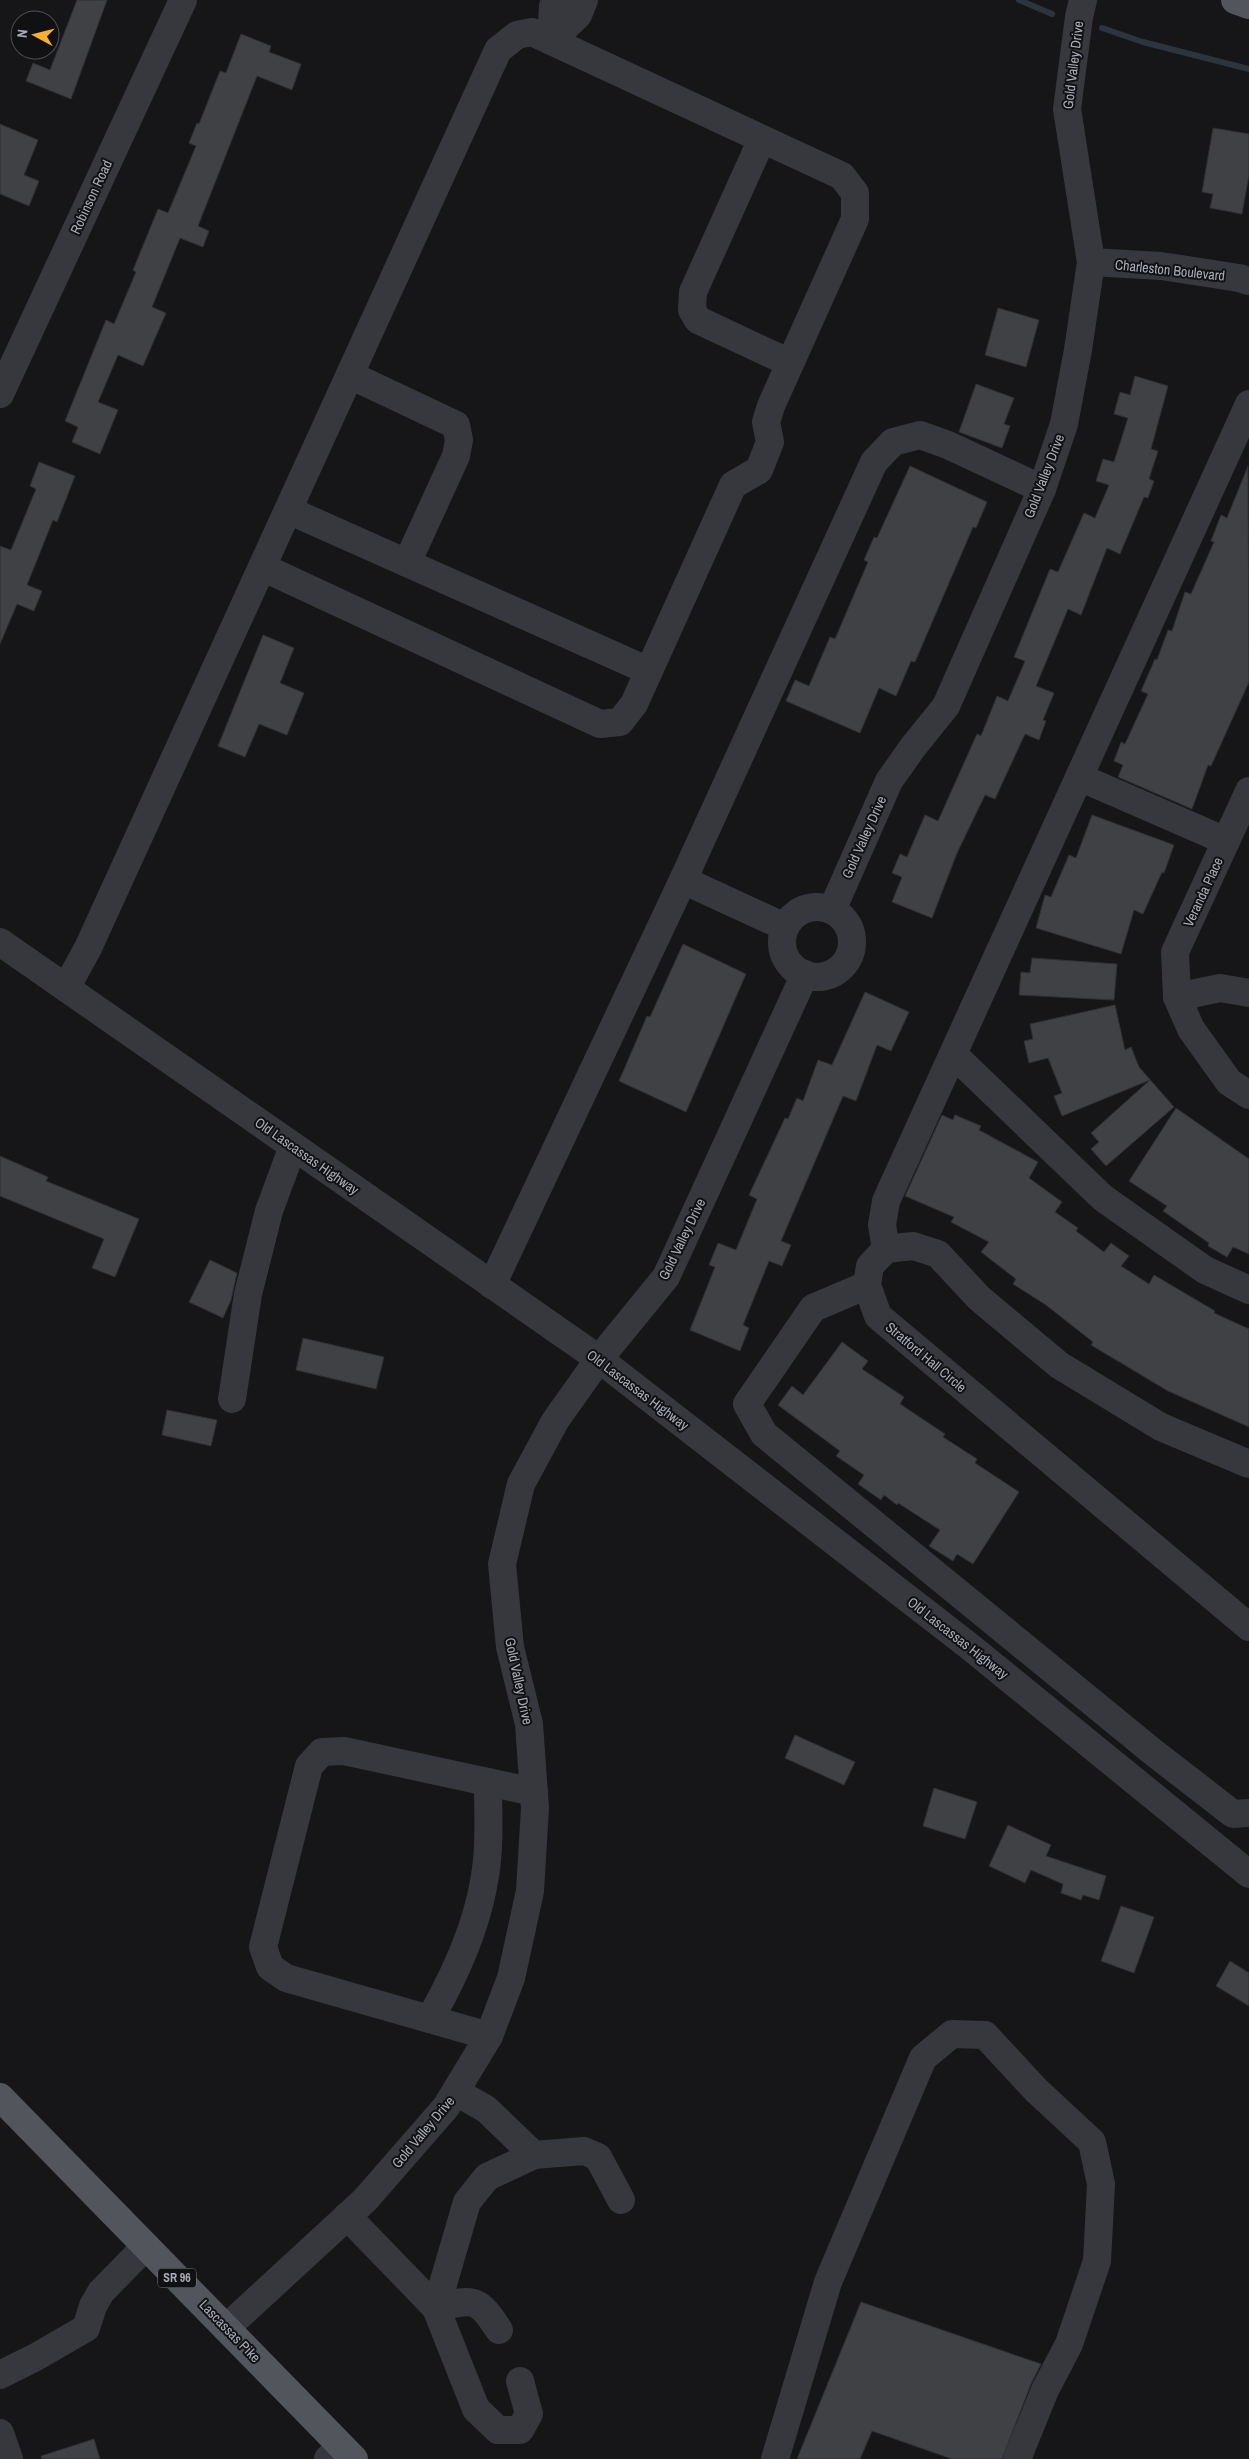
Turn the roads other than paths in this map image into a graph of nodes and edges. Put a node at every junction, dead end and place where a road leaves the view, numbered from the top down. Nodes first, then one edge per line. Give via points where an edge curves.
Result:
1 (183, 0) edge
2 (556, 0) edge
3 (584, 0) edge
4 (1083, 0) edge
5 (1235, 0) edge
6 (1249, 5) edge
7 (550, 41) junction
8 (762, 139) junction
9 (1091, 262) junction
10 (1249, 281) edge
11 (790, 363) junction
12 (350, 375) junction
13 (0, 394) edge
14 (1249, 404) edge
15 (1042, 489) junction
16 (288, 510) junction
17 (407, 563) junction
18 (262, 566) junction
19 (649, 671) junction
20 (1079, 777) junction
21 (1249, 791) edge
22 (1236, 831) edge
23 (683, 880) junction
24 (832, 910) junction
25 (785, 927) junction
26 (0, 942) edge
27 (805, 974) junction
28 (66, 988) junction
29 (1249, 993) edge
30 (1177, 997) junction
31 (953, 1054) junction
32 (1249, 1095) edge
33 (293, 1146) junction
34 (886, 1249) junction
35 (492, 1285) junction
36 (867, 1285) junction
37 (1249, 1290) edge
38 (599, 1359) junction
39 (232, 1399) dead end
40 (1249, 1464) edge
41 (1246, 1618) edge
42 (488, 1782) junction
43 (534, 1792) junction
44 (1249, 1813) edge
45 (1249, 1874) edge
46 (430, 2019) junction
47 (488, 2036) junction
48 (456, 2092) junction
49 (0, 2097) edge
50 (534, 2155) junction
51 (621, 2200) dead end
52 (347, 2216) junction
53 (146, 2246) junction
54 (436, 2308) junction
55 (226, 2328) junction
56 (499, 2330) dead end
57 (0, 2375) edge
58 (520, 2381) dead end
59 (0, 2433) edge
60 (341, 2455) edge
61 (9, 2459) edge
62 (775, 2459) edge
63 (1017, 2459) edge

1 - 13 street, Robinson Road
2 - 7 street
3 - 7 street via 578,16
4 - 9 street, Gold Valley Drive via 1066,110
5 - 6 main road
7 - 8 street
7 - 12 street via 532,32 517,35 498,50
8 - 11 street via 842,176 856,193 855,219
8 - 11 street via 693,292 692,310 698,320
9 - 10 street, Charleston Boulevard via 1161,266
9 - 15 street, Gold Valley Drive via 1064,424
11 - 19 street via 766,422 770,442 759,470 732,485
12 - 16 street
12 - 17 street via 456,425 459,440 456,456
14 - 20 street
15 - 23 street via 948,445 920,436 893,442 874,462
15 - 24 street, Gold Valley Drive via 946,706 889,781
16 - 17 street
16 - 18 street
17 - 19 street
18 - 19 street via 600,724 620,722 634,704
18 - 28 street via 88,948
20 - 22 street
20 - 31 street
21 - 22 street, Veranda Place
22 - 30 street, Veranda Place via 1175,952
23 - 25 street
23 - 35 street
24 - 25 street via 811,907 800,911
24 - 27 street via 847,923 852,934 848,958 841,968 830,974 818,977
25 - 27 street via 782,949 795,969
26 - 28 street, Old Lascassas Highway
27 - 38 street, Gold Valley Drive via 666,1277
28 - 33 street, Old Lascassas Highway
29 - 30 street via 1220,988
30 - 32 street via 1191,1029 1229,1082
31 - 34 street via 886,1201 882,1224
31 - 37 street via 1103,1198 1205,1270
33 - 35 street, Old Lascassas Highway
33 - 39 street via 269,1211 248,1294
34 - 36 street via 870,1266
34 - 40 street via 913,1246 938,1254 979,1298 1059,1365 1161,1427
35 - 38 street, Old Lascassas Highway
36 - 41 street, Stratford Hall Circle via 878,1316
36 - 44 street via 812,1308 747,1404 764,1434 1153,1752 1233,1814
38 - 43 street, Gold Valley Drive via 556,1422 521,1484 502,1564 510,1647 529,1724
38 - 45 street, Old Lascassas Highway via 969,1646
42 - 43 street
42 - 46 street via 488,1849 472,1933 452,1980
42 - 46 street via 344,1751 322,1752 309,1766 262,1947 270,1967 286,1978
43 - 47 street, Gold Valley Drive via 530,1891 511,1978
46 - 47 street
47 - 48 street, Gold Valley Drive
48 - 50 street via 486,2109
48 - 52 street, Gold Valley Drive via 365,2200
49 - 53 main road, Lascassas Pike / SR 96
50 - 51 street via 584,2151 598,2157
50 - 54 street via 487,2177 467,2202
52 - 54 street
52 - 55 street, Gold Valley Drive
53 - 55 main road, Lascassas Pike / SR 96
53 - 57 street via 101,2292 92,2306 86,2328
54 - 56 street via 467,2300 485,2308
54 - 58 street via 476,2409 498,2430 520,2430 529,2414
55 - 60 main road, Lascassas Pike / SR 96
59 - 61 street
62 - 63 street via 828,2282 923,2058 952,2034 985,2035 1036,2090 1092,2142 1101,2184 1097,2261 1069,2344 1045,2390

